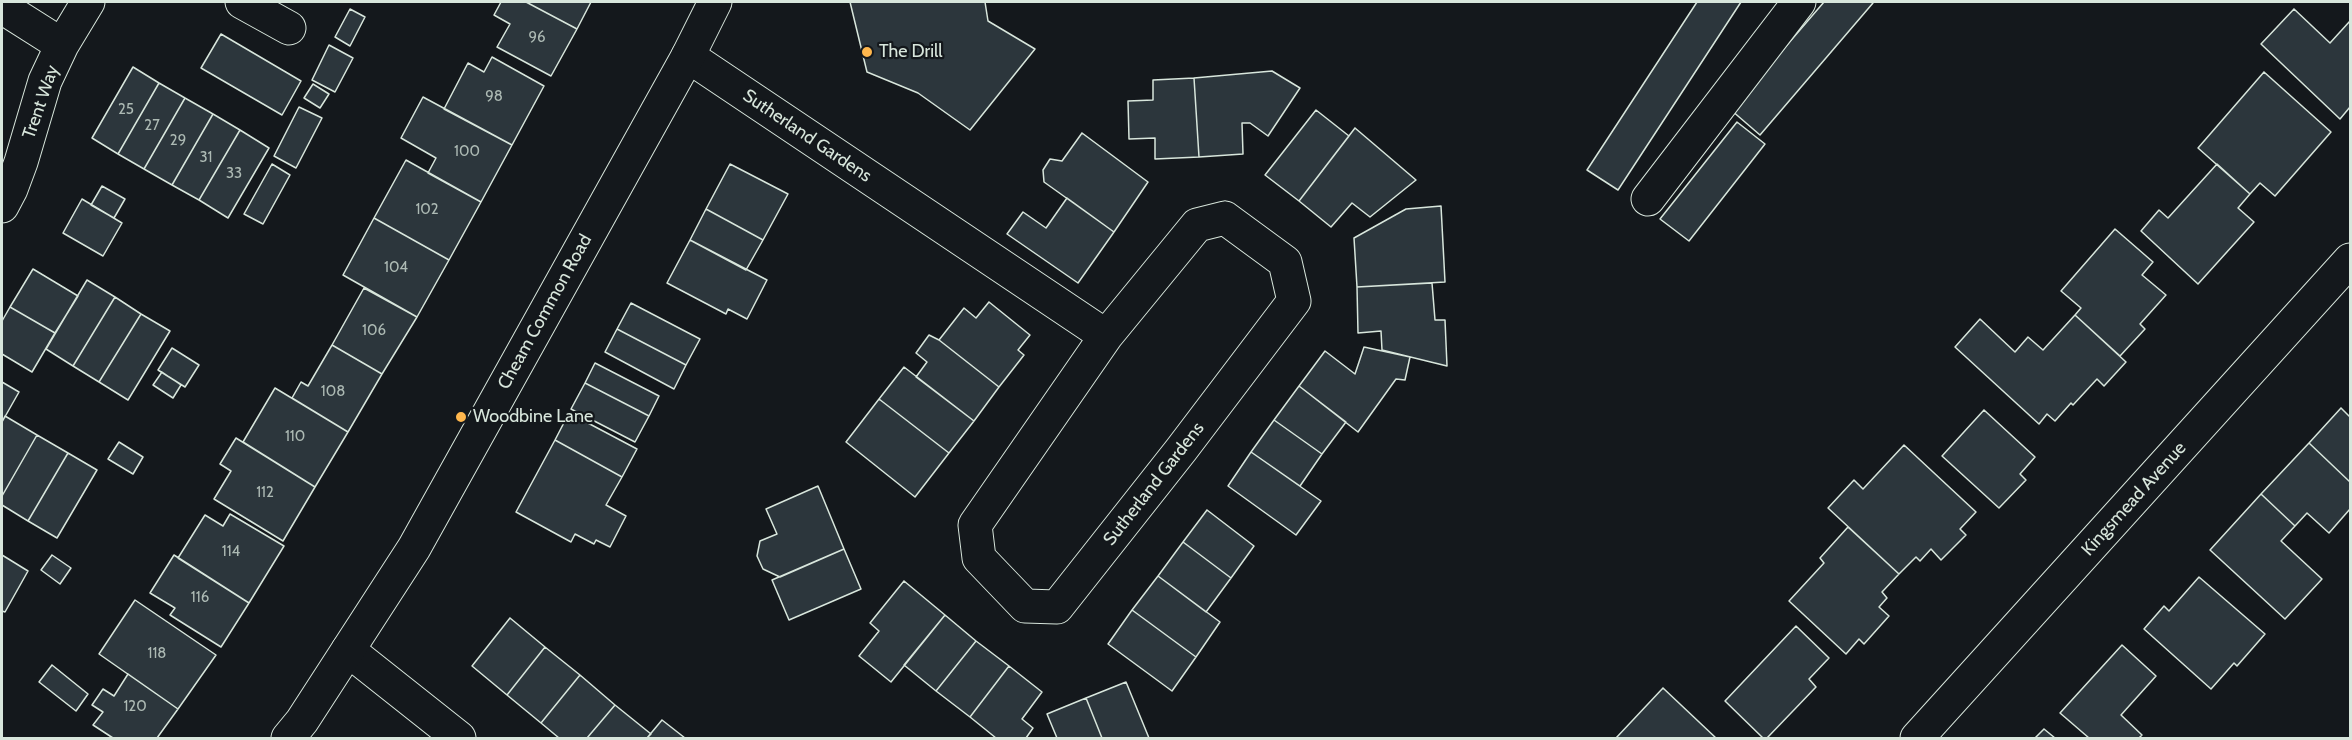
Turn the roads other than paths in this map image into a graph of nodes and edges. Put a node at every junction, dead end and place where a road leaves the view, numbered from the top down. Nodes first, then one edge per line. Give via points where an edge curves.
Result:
1 (88, 2) edge
2 (242, 2) edge
3 (715, 2) edge
4 (1799, 2) edge
5 (2, 7) edge
6 (289, 28) dead end
7 (62, 45) junction
8 (688, 57) junction
9 (1648, 199) dead end
10 (2, 206) edge
11 (2350, 260) edge
12 (1106, 336) junction
13 (348, 650) junction
14 (288, 738) edge
15 (459, 738) edge
16 (1917, 738) edge

1 - 7 street, Trent Way
2 - 6 street
3 - 8 street, Cheam Common Road
4 - 9 street
5 - 7 street
7 - 10 street, Trent Way via 45,81 21,162
8 - 12 street, Sutherland Gardens
8 - 13 street, Cheam Common Road via 422,533
11 - 16 street, Kingsmead Avenue
12 - 12 street, Sutherland Gardens via 1197,225 1225,218 1285,262 1294,301 1058,606 1025,606 979,558 975,525
13 - 14 street, Cheam Common Road
13 - 15 street

